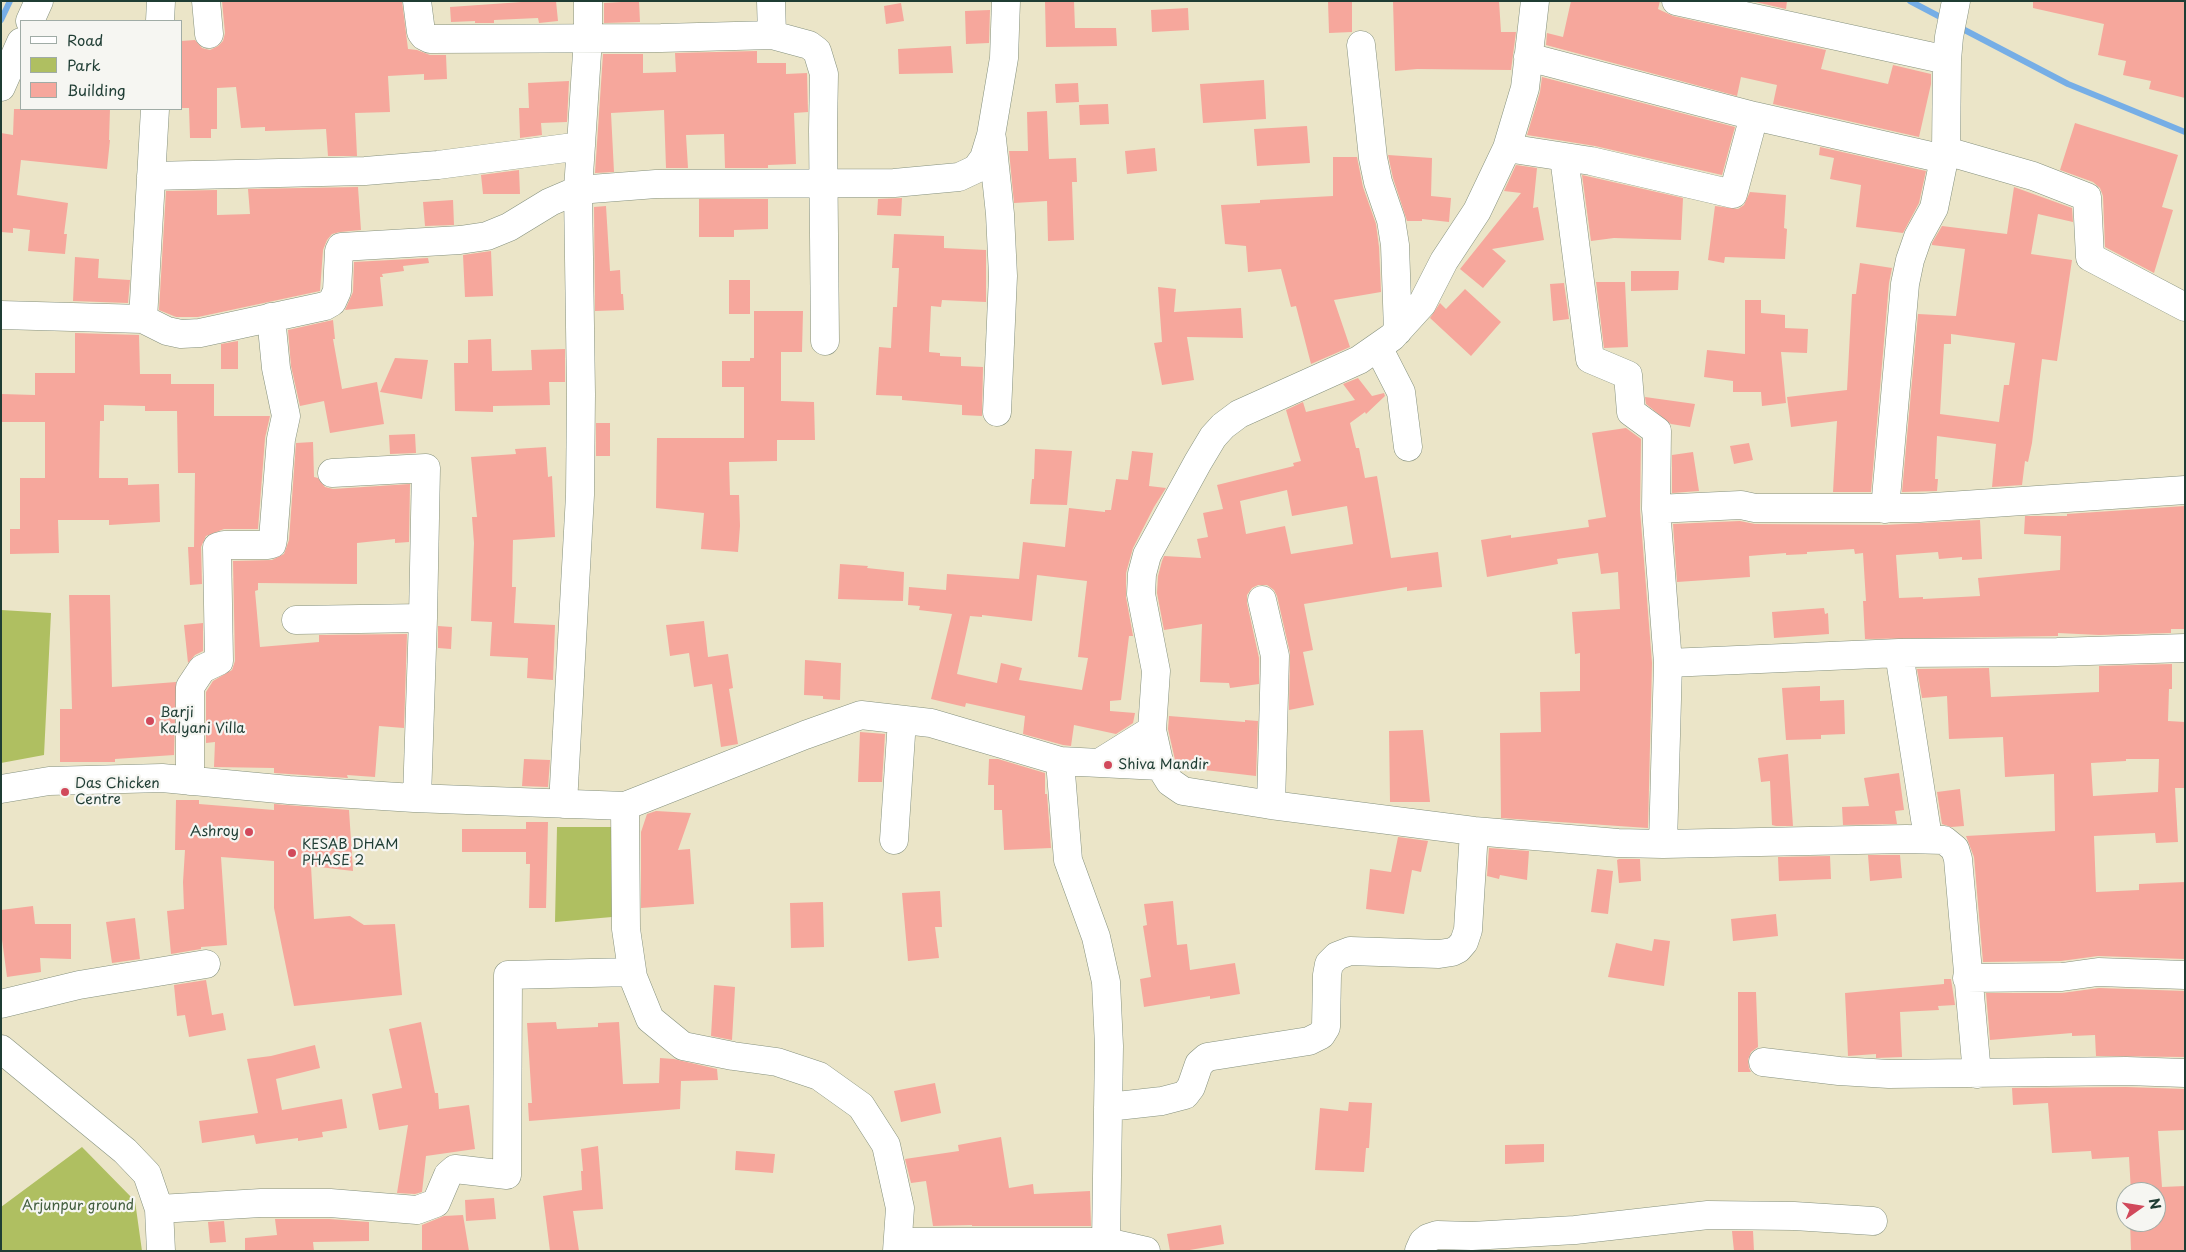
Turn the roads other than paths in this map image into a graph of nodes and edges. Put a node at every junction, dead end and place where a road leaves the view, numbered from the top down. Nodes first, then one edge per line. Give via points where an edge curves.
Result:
1 (39, 1) edge
2 (161, 1) edge
3 (206, 1) edge
4 (417, 1) edge
5 (588, 1) edge
6 (771, 1) edge
7 (1006, 1) edge
8 (1535, 1) edge
9 (1676, 1) edge
10 (1956, 1) edge
11 (30, 20) edge
12 (160, 20) edge
13 (209, 34) dead end
14 (772, 35) junction
15 (588, 38) junction
16 (20, 44) edge
17 (1361, 45) dead end
18 (1948, 49) junction
19 (1528, 57) junction
20 (1, 87) edge
21 (155, 110) edge
22 (1754, 116) junction
23 (991, 135) junction
24 (581, 146) junction
25 (1507, 148) junction
26 (1945, 155) junction
27 (1564, 157) junction
28 (151, 176) junction
29 (825, 183) junction
30 (578, 190) junction
31 (2185, 307) edge
32 (1, 315) edge
33 (271, 317) junction
34 (143, 319) junction
35 (1388, 339) junction
36 (825, 341) dead end
37 (997, 412) dead end
38 (1408, 447) dead end
39 (332, 473) dead end
40 (2185, 490) edge
41 (1656, 509) junction
42 (1885, 509) junction
43 (1262, 600) dead end
44 (423, 618) junction
45 (296, 620) dead end
46 (2185, 648) edge
47 (1899, 653) junction
48 (1668, 663) junction
49 (902, 720) junction
50 (1152, 730) junction
51 (1060, 761) junction
52 (1099, 763) junction
53 (1160, 766) junction
54 (190, 781) junction
55 (1, 789) edge
56 (417, 798) junction
57 (563, 804) junction
58 (1271, 805) junction
59 (625, 806) junction
60 (1474, 831) junction
61 (1928, 838) junction
62 (894, 840) dead end
63 (1663, 844) junction
64 (206, 964) dead end
65 (632, 972) junction
66 (2185, 975) edge
67 (1967, 978) junction
68 (1, 1004) edge
69 (1, 1049) edge
70 (1763, 1062) dead end
71 (2185, 1073) edge
72 (1977, 1074) junction
73 (1108, 1106) junction
74 (159, 1209) junction
75 (1873, 1221) dead end
76 (1106, 1242) junction
77 (897, 1246) edge
78 (161, 1251) edge
79 (1146, 1251) edge
80 (1419, 1251) edge

1 - 11 street
2 - 12 street
3 - 13 street
4 - 15 street via 421,32 430,38
5 - 15 street
6 - 14 street
7 - 23 street via 1004,58
8 - 19 street
9 - 18 street
10 - 18 street
14 - 15 street
14 - 29 street via 809,45 817,51 824,74
15 - 24 street
16 - 20 street
17 - 35 street via 1373,158 1395,246
18 - 26 street
19 - 22 street
19 - 25 street via 1525,88
21 - 28 street
22 - 26 street
22 - 27 street via 1733,194
23 - 29 street via 984,158 976,169 959,177 894,183
23 - 37 street via 1000,214 1002,276
24 - 28 street via 365,172
24 - 30 street
25 - 27 street
25 - 35 street via 1477,211 1444,261 1422,304
26 - 31 street via 2034,176 2087,198 2090,257
26 - 42 street via 1934,208 1918,237 1905,284
27 - 41 street via 1590,359 1628,376 1632,412 1657,432
28 - 34 street
29 - 30 street via 656,184
29 - 36 street
30 - 33 street via 487,236 341,247 338,251 337,291 332,302
30 - 57 street via 580,495
32 - 34 street
33 - 34 street via 200,333 181,334
33 - 54 street via 276,368 286,416 281,439 273,539 268,545 217,547 219,661 202,669 190,688
35 - 38 street via 1401,392
35 - 50 street via 1359,360 1239,414 1218,432 1198,462 1147,555 1142,574 1141,594 1156,671
39 - 44 street via 426,468
40 - 42 street
41 - 42 street via 1741,504 1755,508
41 - 48 street
43 - 58 street via 1275,656
44 - 45 street
44 - 56 street
46 - 47 street
47 - 48 street
47 - 61 street
48 - 63 street
49 - 51 street via 931,723
49 - 59 street via 861,715
49 - 62 street
50 - 52 street
50 - 53 street
51 - 52 street
51 - 73 street via 1068,860 1096,937 1106,982 1110,1046
52 - 53 street
53 - 58 street via 1170,782 1183,790
54 - 55 street via 162,778 49,781
54 - 56 street
56 - 57 street
57 - 59 street
58 - 60 street
59 - 65 street via 626,929
60 - 63 street
60 - 73 street via 1468,930 1458,949 1440,954 1350,951 1337,956 1329,964 1326,1027 1321,1035 1309,1041 1207,1057 1199,1064 1185,1095 1162,1101
61 - 63 street
61 - 67 street via 1944,840 1955,849 1958,859
64 - 68 street via 79,985
65 - 74 street via 508,975 507,1175 455,1169 448,1175 436,1203 417,1210 330,1203
65 - 77 street via 650,1020 683,1046 777,1062 819,1076 861,1106 886,1145 900,1208
66 - 67 street via 2098,972 2062,977
67 - 72 street
69 - 74 street via 125,1151 146,1174
70 - 72 street via 1839,1072
71 - 72 street
73 - 76 street
74 - 78 street
75 - 80 street via 1708,1215 1574,1230 1437,1235 1423,1242
76 - 77 street
76 - 79 street

